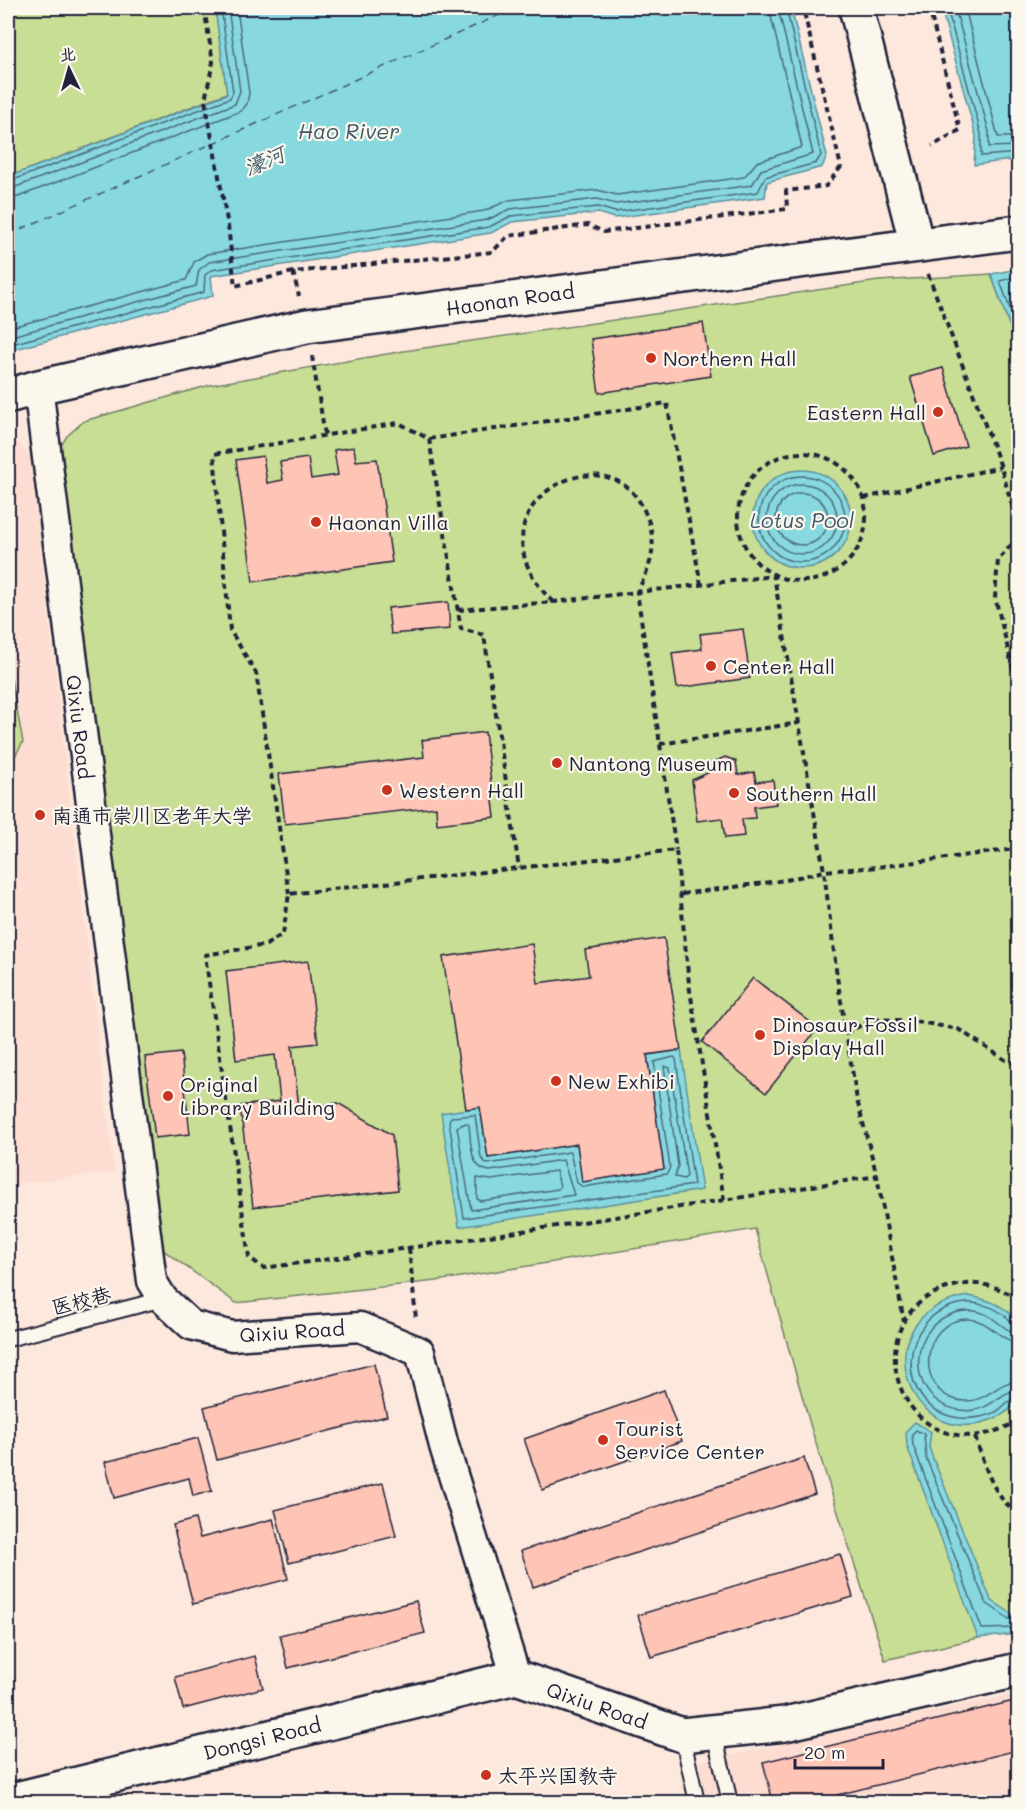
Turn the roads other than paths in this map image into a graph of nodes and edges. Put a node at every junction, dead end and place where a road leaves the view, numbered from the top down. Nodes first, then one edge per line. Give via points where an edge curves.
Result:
1 (856, 8) edge
2 (1018, 232) edge
3 (917, 245) junction
4 (23, 392) edge
5 (163, 1299) junction
6 (8, 1339) edge
7 (1018, 1670) edge
8 (516, 1677) junction
9 (714, 1733) junction
10 (682, 1735) junction
11 (40, 1797) edge
12 (8, 1801) edge
13 (697, 1803) edge
14 (730, 1803) edge

1 - 3 street
2 - 3 street, Haonan Road
3 - 4 street, Haonan Road via 307,326
4 - 5 street, Qixiu Road via 147,1258 152,1281
5 - 6 lane, 医校巷
5 - 8 street, Qixiu Road via 191,1325 232,1336 360,1327 420,1352 444,1446
7 - 9 street, Qixiu Road via 785,1724
8 - 10 street, Qixiu Road
8 - 11 street, Dongsi Road
9 - 10 street, Qixiu Road
9 - 14 lane
10 - 13 lane
11 - 12 street, Dongsi Road

